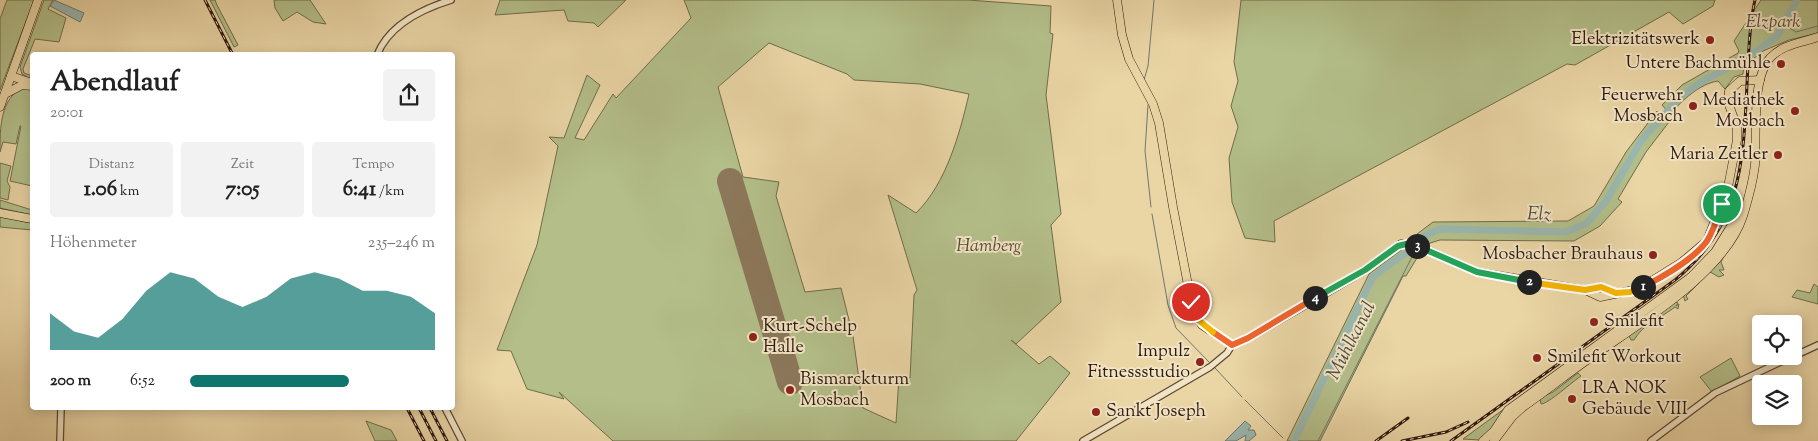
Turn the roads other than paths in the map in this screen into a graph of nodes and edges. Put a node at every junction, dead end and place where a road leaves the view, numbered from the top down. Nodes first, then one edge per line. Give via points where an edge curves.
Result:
1 (38, 0) edge
2 (451, 0) edge
3 (1117, 0) edge
4 (1818, 37) edge
5 (378, 52) edge
6 (11, 76) junction
7 (1760, 80) junction
8 (30, 83) edge
9 (30, 84) edge
10 (5, 94) junction
11 (0, 107) edge
12 (1745, 206) junction
13 (0, 213) edge
14 (30, 220) edge
15 (1232, 345) junction
16 (1818, 345) edge
17 (1802, 352) edge
18 (1775, 365) edge
19 (61, 410) edge
20 (446, 410) edge
21 (60, 441) edge
22 (462, 441) edge
23 (1083, 441) edge
24 (1483, 441) edge
25 (1494, 441) edge
26 (1651, 441) edge

1 - 6 main road
2 - 5 street via 430,7 406,21 391,32
3 - 15 main road via 1129,59 1159,123 1193,311 1202,325
4 - 7 main road via 1788,45 1777,52 1767,63
6 - 8 main road
6 - 10 main road
7 - 12 main road via 1754,166
7 - 15 main road via 1740,81 1729,91 1728,102 1738,140 1728,187 1707,241 1691,256 1647,285 1630,292 1604,293 1599,297 1596,291 1477,272 1411,245 1398,246 1365,270
9 - 10 main road
10 - 11 main road
12 - 24 main road via 1715,252 1691,277 1508,410
12 - 25 main road via 1744,216 1720,256 1690,286 1523,407
13 - 14 main road
15 - 23 street via 1207,369
16 - 17 street
18 - 26 street via 1715,394
19 - 21 street
20 - 22 street

